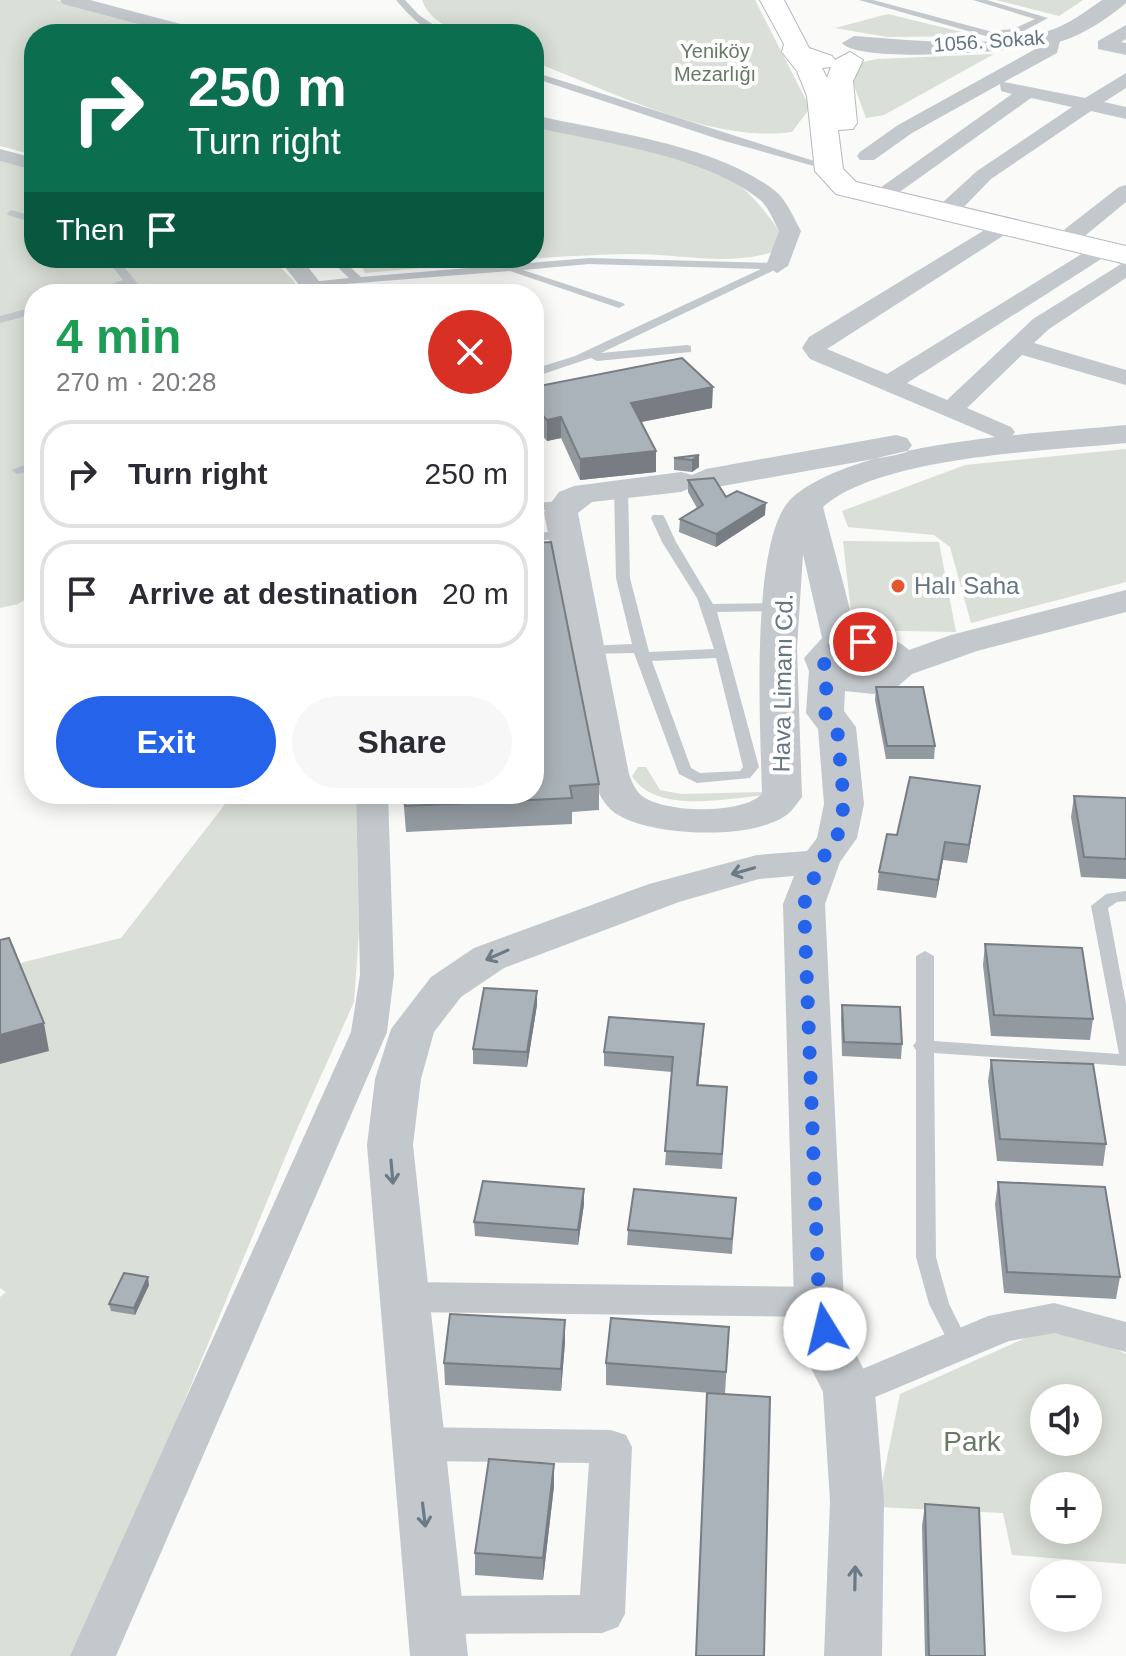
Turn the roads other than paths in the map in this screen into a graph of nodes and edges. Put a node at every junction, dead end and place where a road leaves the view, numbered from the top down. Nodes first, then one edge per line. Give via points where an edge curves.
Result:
1 (69, 0) edge
2 (400, 0) edge
3 (772, 0) edge
4 (791, 0) edge
5 (863, 0) edge
6 (977, 0) edge
7 (1117, 0) edge
8 (159, 24) edge
9 (427, 24) edge
10 (1126, 30) edge
11 (1052, 37) junction
12 (803, 43) junction
13 (1126, 49) edge
14 (855, 51) junction
15 (544, 78) edge
16 (1126, 79) edge
17 (988, 82) junction
18 (1027, 92) junction
19 (1088, 105) junction
20 (1126, 113) edge
21 (544, 123) edge
22 (0, 155) edge
23 (867, 156) dead end
24 (24, 161) edge
25 (828, 167) junction
26 (1126, 191) edge
27 (887, 192) junction
28 (951, 207) junction
29 (12, 213) dead end
30 (24, 217) edge
31 (1001, 227) junction
32 (1073, 234) junction
33 (1121, 250) edge
34 (544, 265) edge
35 (777, 266) junction
36 (119, 268) edge
37 (297, 268) edge
38 (344, 268) edge
39 (498, 268) joint
40 (357, 280) junction
41 (130, 282) joint
42 (123, 284) edge
43 (311, 284) edge
44 (338, 284) edge
45 (619, 305) dead end
46 (24, 313) edge
47 (0, 320) edge
48 (1017, 346) junction
49 (687, 349) dead end
50 (579, 359) junction
51 (544, 370) edge
52 (1126, 378) edge
53 (888, 384) junction
54 (949, 411) junction
55 (1126, 416) edge
56 (1002, 432) junction
57 (1126, 434) edge
58 (788, 463) junction
59 (24, 468) edge
60 (17, 470) dead end
61 (621, 489) junction
62 (816, 495) junction
63 (658, 518) dead end
64 (549, 521) edge
65 (1126, 601) edge
66 (781, 607) junction
67 (708, 608) junction
68 (587, 650) junction
69 (643, 653) junction
70 (720, 653) junction
71 (862, 661) junction
72 (372, 804) edge
73 (820, 862) junction
74 (1126, 896) edge
75 (925, 956) dead end
76 (1118, 963) edge
77 (922, 1046) junction
78 (1126, 1051) edge
79 (1126, 1060) edge
80 (403, 1297) junction
81 (819, 1302) junction
82 (1126, 1337) edge
83 (960, 1346) junction
84 (849, 1392) junction
85 (416, 1444) junction
86 (437, 1636) edge
87 (93, 1656) edge
88 (853, 1656) edge

1 - 8 street
2 - 9 lane
3 - 12 main road
4 - 12 main road
5 - 6 lane via 989,34 1015,32 1043,18
7 - 11 street, 1056. Sokak
10 - 13 street via 1105,45
11 - 14 street, 1056. Sokak
11 - 17 street via 1050,49
12 - 14 main road via 817,61
12 - 25 main road via 826,112
14 - 27 main road via 840,68 842,152 850,174
15 - 25 lane
16 - 19 street
17 - 18 street
17 - 23 street
18 - 19 street
18 - 27 street
19 - 20 street
19 - 28 street via 984,175
21 - 35 street via 656,151 750,182 771,198 790,231
22 - 24 street
25 - 31 main road via 837,181 860,194
26 - 32 street
27 - 28 main road
28 - 32 main road
29 - 30 lane
31 - 33 main road
31 - 53 street via 814,348
32 - 33 main road
33 - 48 street
33 - 53 street
34 - 35 lane via 602,261
35 - 50 lane
36 - 41 lane
37 - 43 street
38 - 40 lane
39 - 40 lane
39 - 45 lane via 542,277
40 - 44 lane
41 - 42 lane
46 - 47 lane
48 - 52 street
48 - 54 street
49 - 50 lane
50 - 51 lane
53 - 54 street
54 - 56 street
55 - 56 street, Hava Limanı Cd.
56 - 58 street, Hava Limanı Cd.
57 - 62 street via 906,462
58 - 61 street, Hava Limanı Cd.
58 - 62 street
59 - 60 lane
61 - 64 street, Hava Limanı Cd. via 586,493
61 - 69 lane via 623,578
62 - 66 street, Hava Limanı Cd. via 788,544
62 - 71 street via 817,538
63 - 67 lane
64 - 68 street, Hava Limanı Cd.
65 - 71 street via 964,643
66 - 67 lane
66 - 68 street, Hava Limanı Cd. via 782,797 764,814 663,818 627,804 610,774
67 - 70 lane
68 - 69 lane
69 - 70 lane
69 - 70 lane via 684,771 697,778 740,777 751,767
71 - 73 street via 851,716 837,727 844,804 837,838
72 - 87 street via 377,975 369,1032
73 -> 80 street via 757,867 664,893 489,958 446,987 413,1029 398,1079 390,1145
73 - 81 street via 804,904
74 - 76 lane via 1099,906
75 - 77 lane
76 - 78 lane
77 - 79 lane
77 - 83 lane via 926,1257 939,1304
80 - 81 street
80 - 85 street
81 - 84 street via 831,1356
82 - 83 street via 1054,1318 1002,1327
83 - 84 street
88 -> 84 street via 857,1501
85 -> 86 street
85 - 86 street via 611,1447 602,1614

